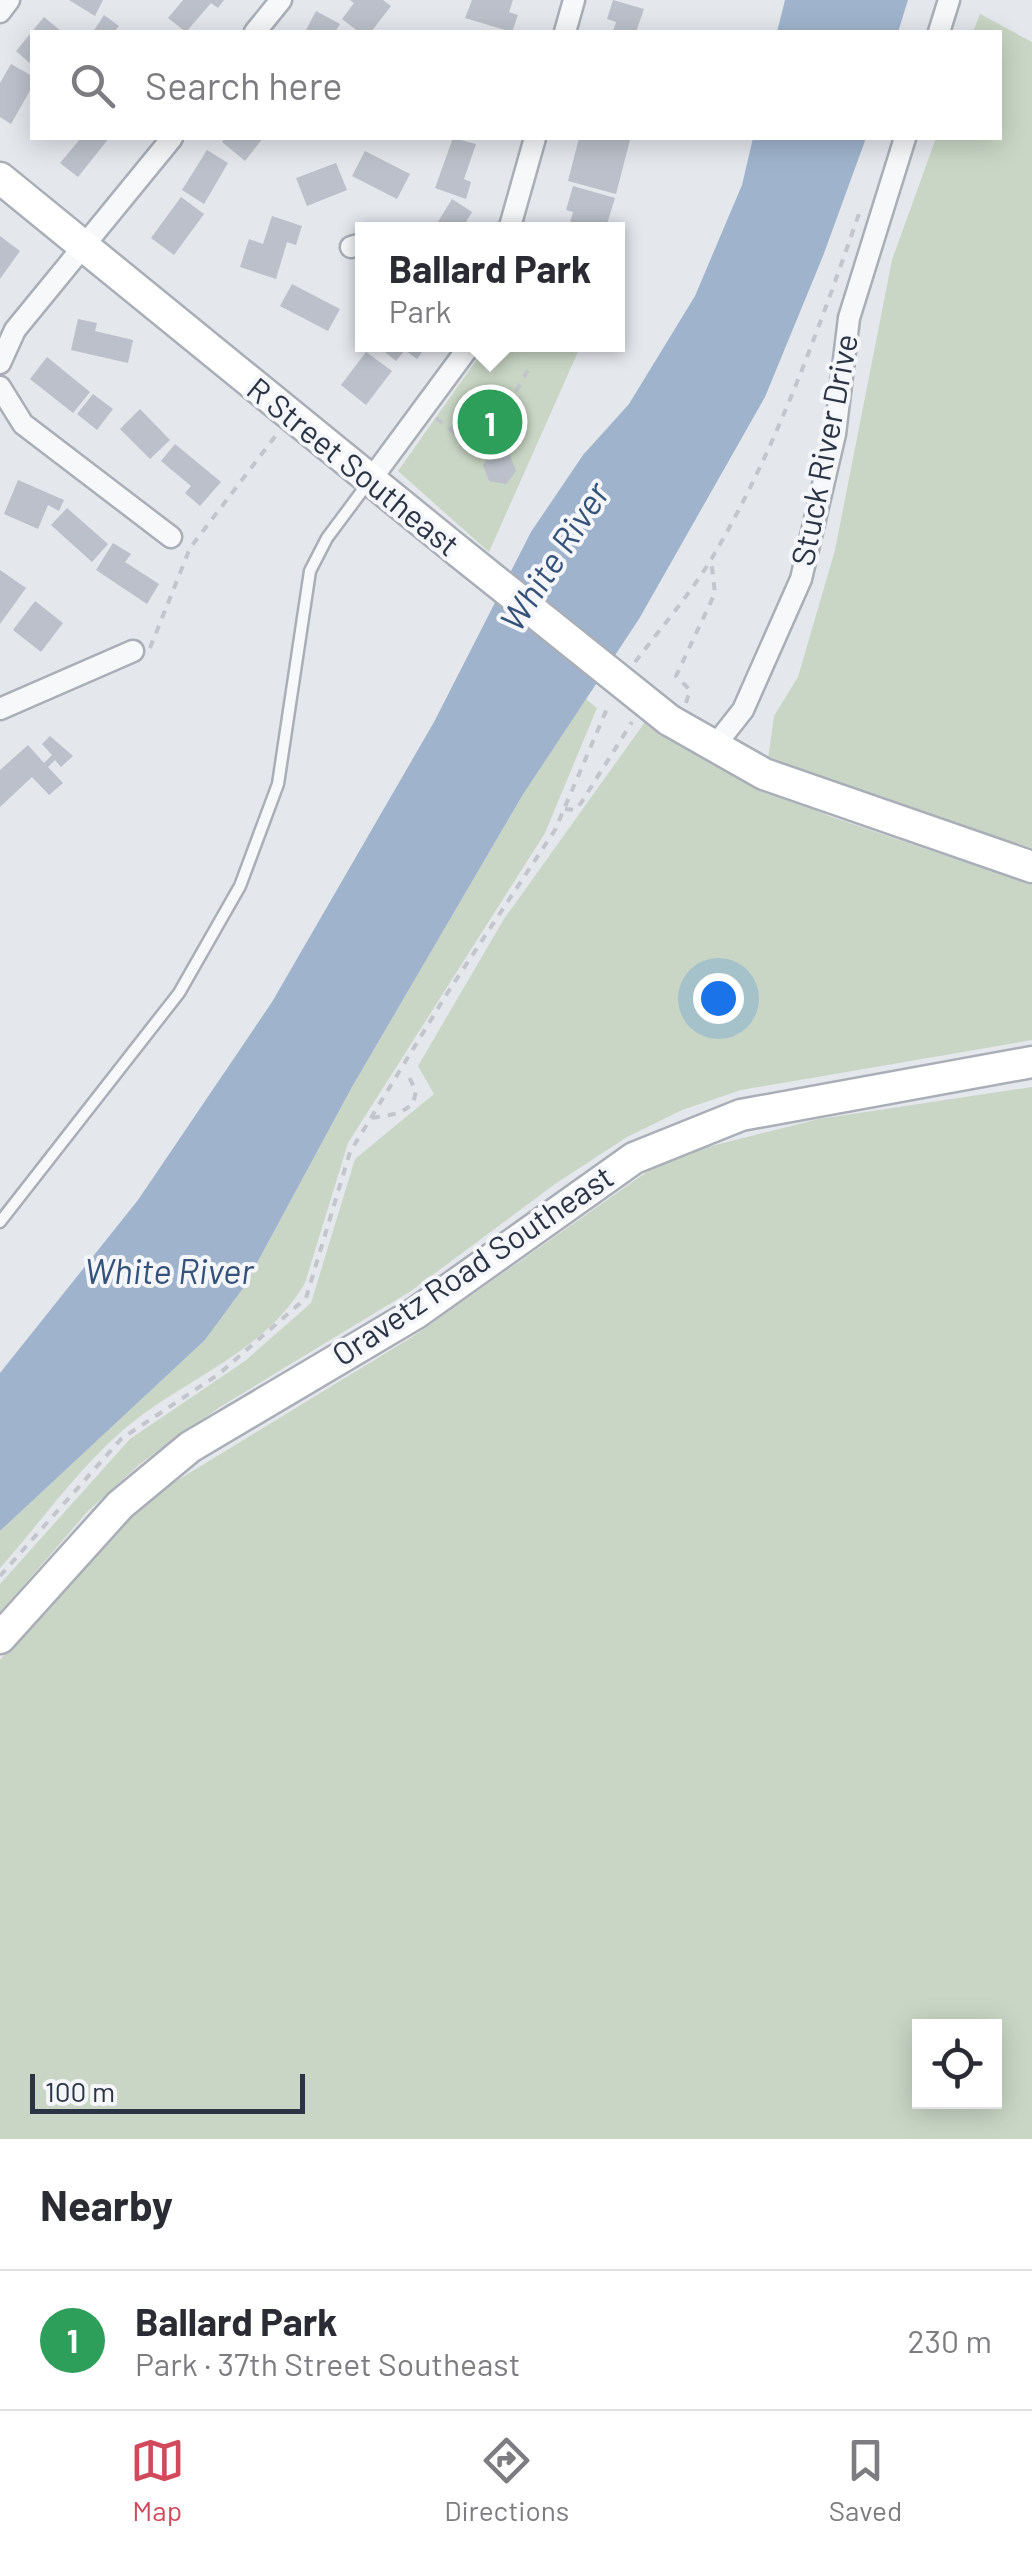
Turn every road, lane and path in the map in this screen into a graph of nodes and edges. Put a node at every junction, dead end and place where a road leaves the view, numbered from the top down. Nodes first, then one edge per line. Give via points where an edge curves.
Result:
1 (9, 0) edge
2 (281, 0) edge
3 (574, 0) edge
4 (949, 0) edge
5 (0, 12) edge
6 (258, 30) edge
7 (566, 30) edge
8 (940, 30) edge
9 (170, 140) edge
10 (535, 140) edge
11 (904, 140) edge
12 (0, 178) edge
13 (511, 222) edge
14 (83, 248) junction
15 (465, 352) edge
16 (0, 363) edge
17 (528, 370) dead end
18 (0, 387) edge
19 (424, 410) junction
20 (290, 417) junction
21 (453, 432) junction
22 (488, 459) dead end
23 (369, 482) junction
24 (172, 538) dead end
25 (711, 559) dead end
26 (133, 652) joint
27 (0, 686) edge
28 (9, 705) edge
29 (663, 715) junction
30 (713, 748) junction
31 (564, 809) dead end
32 (1032, 866) edge
33 (1032, 1062) edge
34 (404, 1069) dead end
35 (372, 1118) dead end
36 (0, 1222) edge
37 (328, 1226) dead end
38 (0, 1576) edge
39 (0, 1638) edge

1 - 5 street
2 - 6 street
3 - 7 street
4 - 8 street
9 - 14 street
10 - 13 street
11 - 30 street, Stuck River Drive via 850,318 835,434 802,579 743,710
12 - 14 street, R Street Southeast
14 - 16 street via 16,330
14 - 20 street, R Street Southeast
15 - 19 street
17 - 21 path via 513,396 477,404
18 - 24 street via 24,424
19 - 21 path
19 - 23 street
20 - 23 street, R Street Southeast
20 - 26 path via 190,548 148,652
21 - 22 path
23 - 29 street, R Street Southeast, bridge
23 - 36 lane via 310,571 278,784 240,886 179,992
25 - 29 path via 714,593 676,676 691,695
26 - 28 street
27 - 28 street
29 - 30 street, R Street Southeast
29 - 31 path via 574,810
30 - 32 street, R Street Southeast via 764,774
33 - 39 street, Oravetz Road Southeast via 741,1115 634,1158 416,1313 190,1447 120,1505
34 - 35 path via 416,1091 413,1104
37 - 38 path via 306,1298 294,1313 219,1374 121,1439

